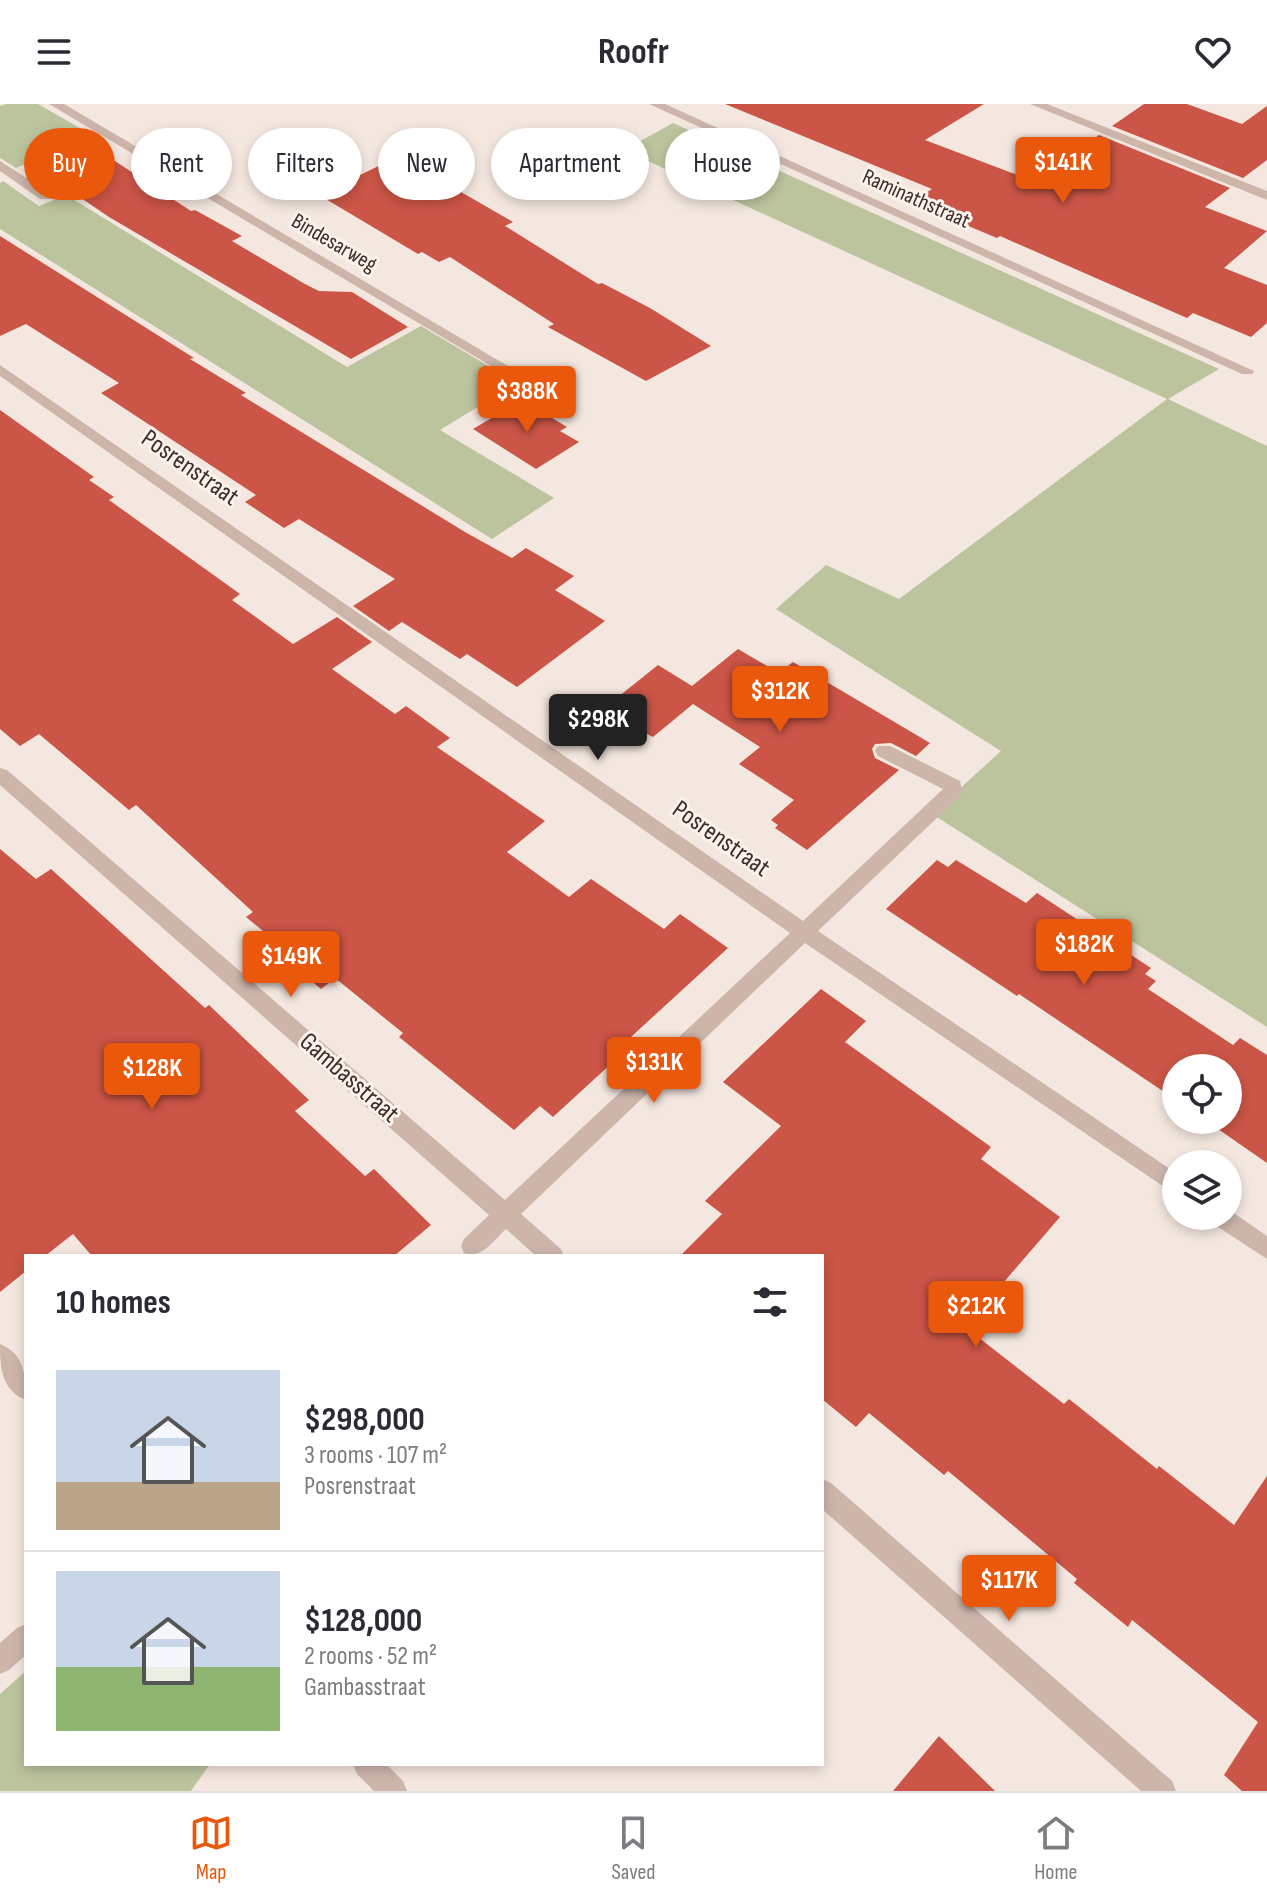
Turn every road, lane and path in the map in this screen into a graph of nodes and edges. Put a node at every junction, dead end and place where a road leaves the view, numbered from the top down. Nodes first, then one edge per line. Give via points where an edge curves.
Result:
1 (55, 104) edge
2 (655, 104) edge
3 (1036, 104) edge
4 (0, 165) edge
5 (24, 182) edge
6 (1267, 196) edge
7 (0, 369) edge
8 (1247, 371) dead end
9 (550, 395) dead end
10 (884, 751) dead end
11 (0, 775) edge
12 (806, 933) junction
13 (1162, 1175) edge
14 (504, 1213) junction
15 (1240, 1230) edge
16 (472, 1246) dead end
17 (1267, 1249) edge
18 (551, 1254) edge
19 (0, 1355) edge
20 (24, 1385) edge
21 (824, 1494) edge
22 (24, 1639) edge
23 (0, 1661) edge
24 (369, 1766) edge
25 (393, 1791) edge
26 (1162, 1791) edge

1 - 9 street, Bindesarweg
2 - 8 street, Raminathstraat
3 - 6 street
4 - 5 street
7 - 12 street, Posrenstraat
10 - 12 street via 930,772 953,791
11 - 14 street, Gambasstraat
12 - 13 street, Posrenstraat
12 - 14 street
14 - 16 street
14 - 18 street, Gambasstraat
15 - 17 street
19 - 20 street
21 - 26 street
22 - 23 street
24 - 25 street

